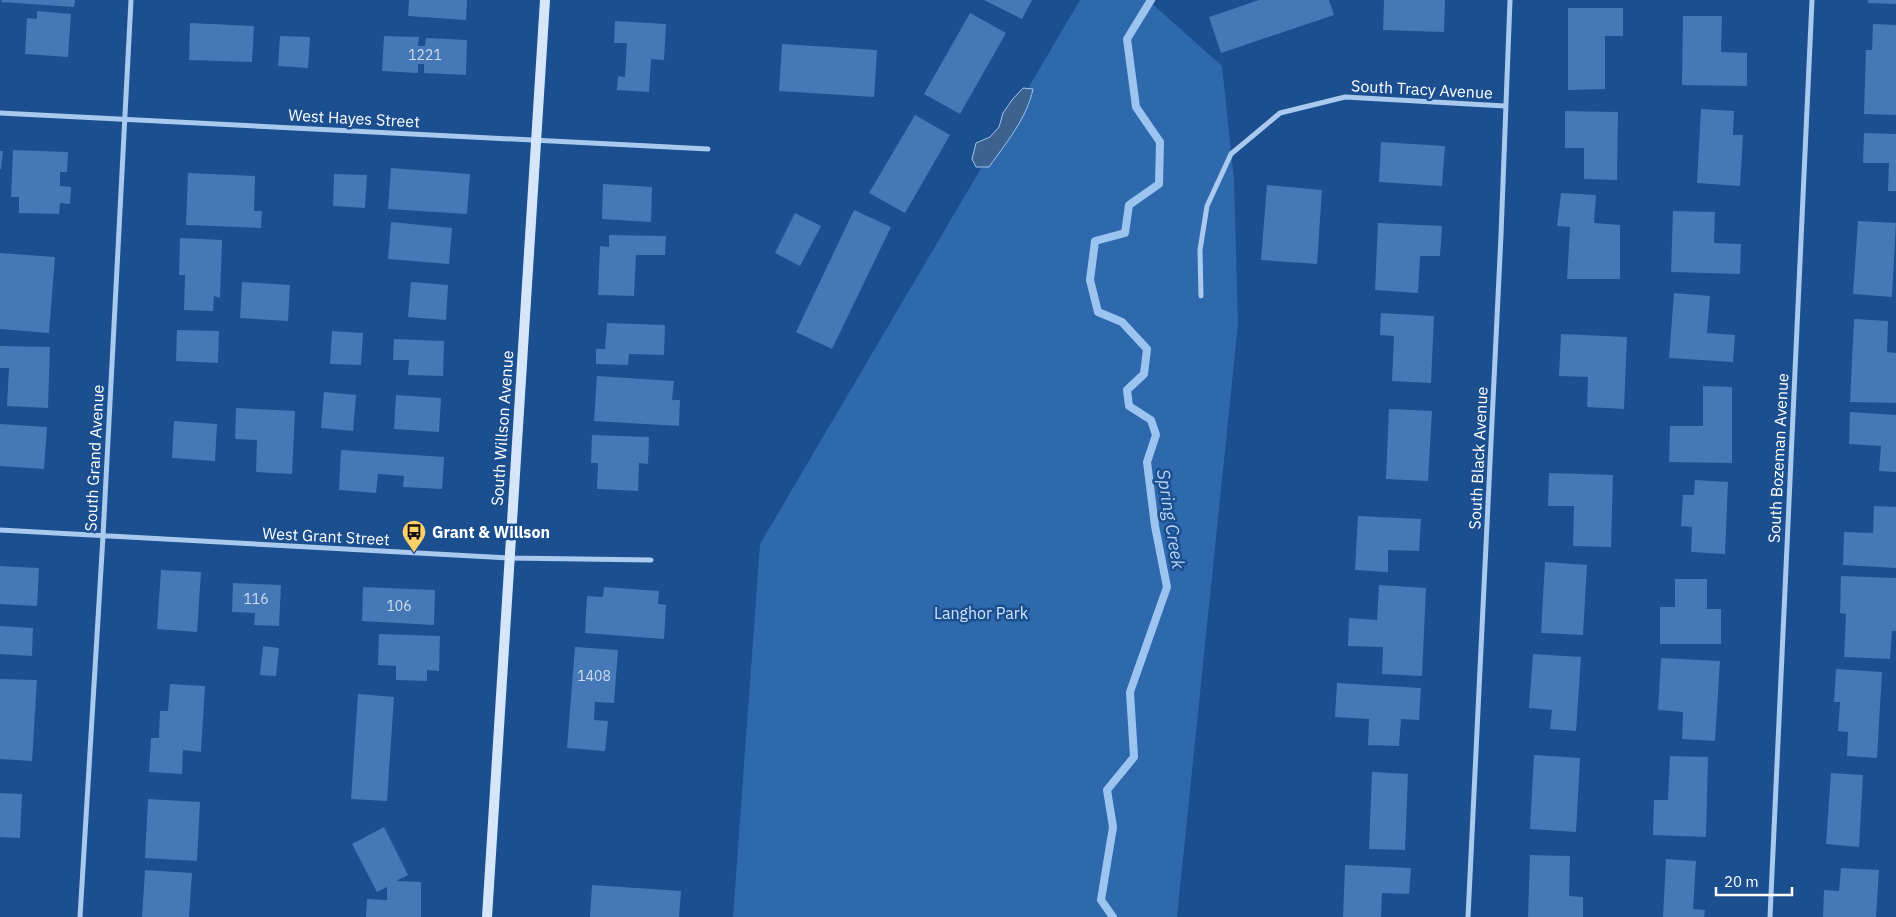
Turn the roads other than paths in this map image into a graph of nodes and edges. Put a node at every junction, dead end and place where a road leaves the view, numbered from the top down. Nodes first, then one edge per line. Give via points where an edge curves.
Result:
1 (131, 0) edge
2 (545, 0) edge
3 (1510, 0) edge
4 (1812, 0) edge
5 (1505, 106) junction
6 (0, 113) edge
7 (123, 119) junction
8 (537, 140) junction
9 (708, 149) dead end
10 (1201, 296) dead end
11 (0, 530) edge
12 (102, 536) junction
13 (509, 558) junction
14 (651, 560) dead end
15 (80, 917) edge
16 (487, 917) edge
17 (1468, 917) edge
18 (1770, 917) edge

1 - 7 street, South Grand Avenue
2 - 8 main road, South Willson Avenue
3 - 5 street, South Black Avenue
4 - 18 street, South Bozeman Avenue
5 - 10 street, South Tracy Avenue via 1345,97 1280,113 1231,154 1206,206 1200,250
5 - 17 street, South Black Avenue
6 - 7 street, West Hayes Street
7 - 8 street, West Hayes Street
7 - 12 street, South Grand Avenue
8 - 9 street, West Hayes Street
8 - 13 main road, South Willson Avenue
11 - 12 street, West Grant Street
12 - 13 street, West Grant Street
12 - 15 street, South Grand Avenue
13 - 14 street, West Grant Street
13 - 16 main road, South Willson Avenue

